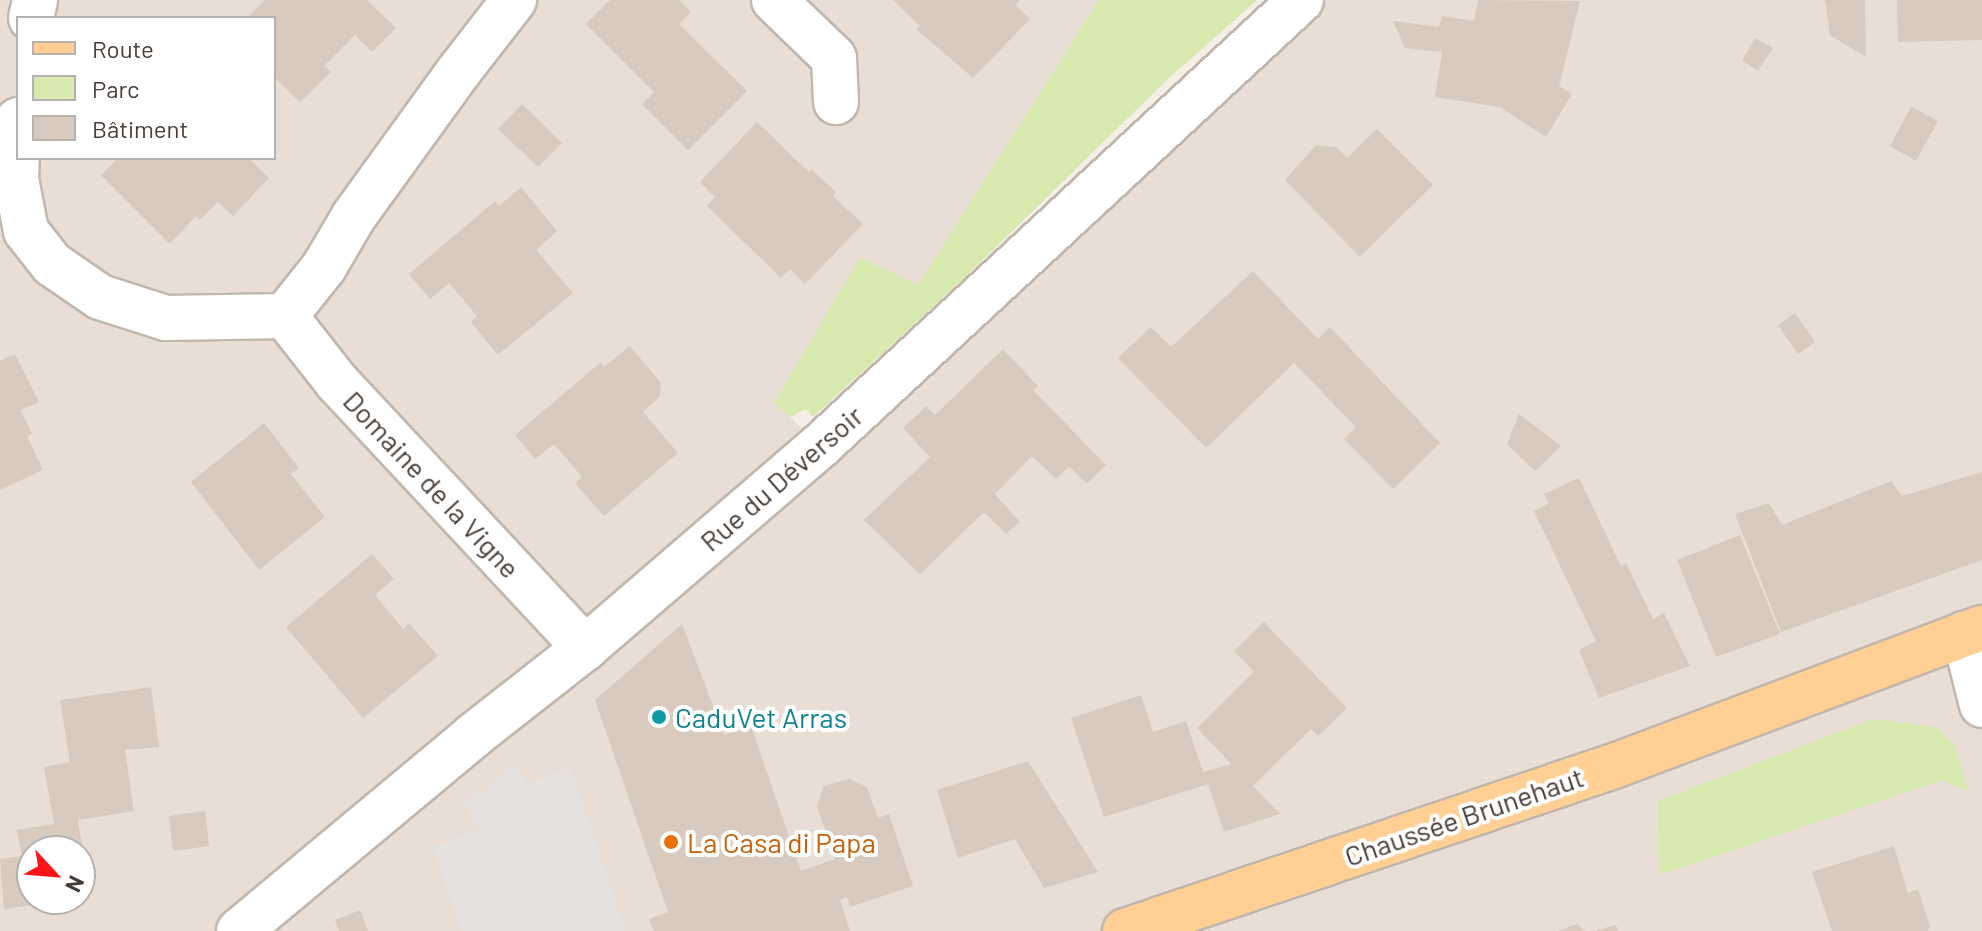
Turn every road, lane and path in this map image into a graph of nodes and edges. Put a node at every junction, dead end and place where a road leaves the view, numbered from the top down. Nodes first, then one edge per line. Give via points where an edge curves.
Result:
1 (514, 0) edge
2 (774, 0) edge
3 (1301, 0) edge
4 (836, 102) dead end
5 (17, 160) edge
6 (285, 316) junction
7 (1973, 631) edge
8 (585, 648) junction
9 (1982, 705) edge
10 (239, 931) edge
11 (1125, 931) edge

1 - 6 street
2 - 4 street via 834,58
3 - 8 street, Rue du Déversoir via 820,446
5 - 6 street via 26,231 52,264 100,297 166,318
6 - 8 street, Domaine de la Vigne via 337,382
7 - 9 street
7 - 11 main road, Chaussée Brunehaut via 1614,766
8 - 10 street, Rue du Déversoir

